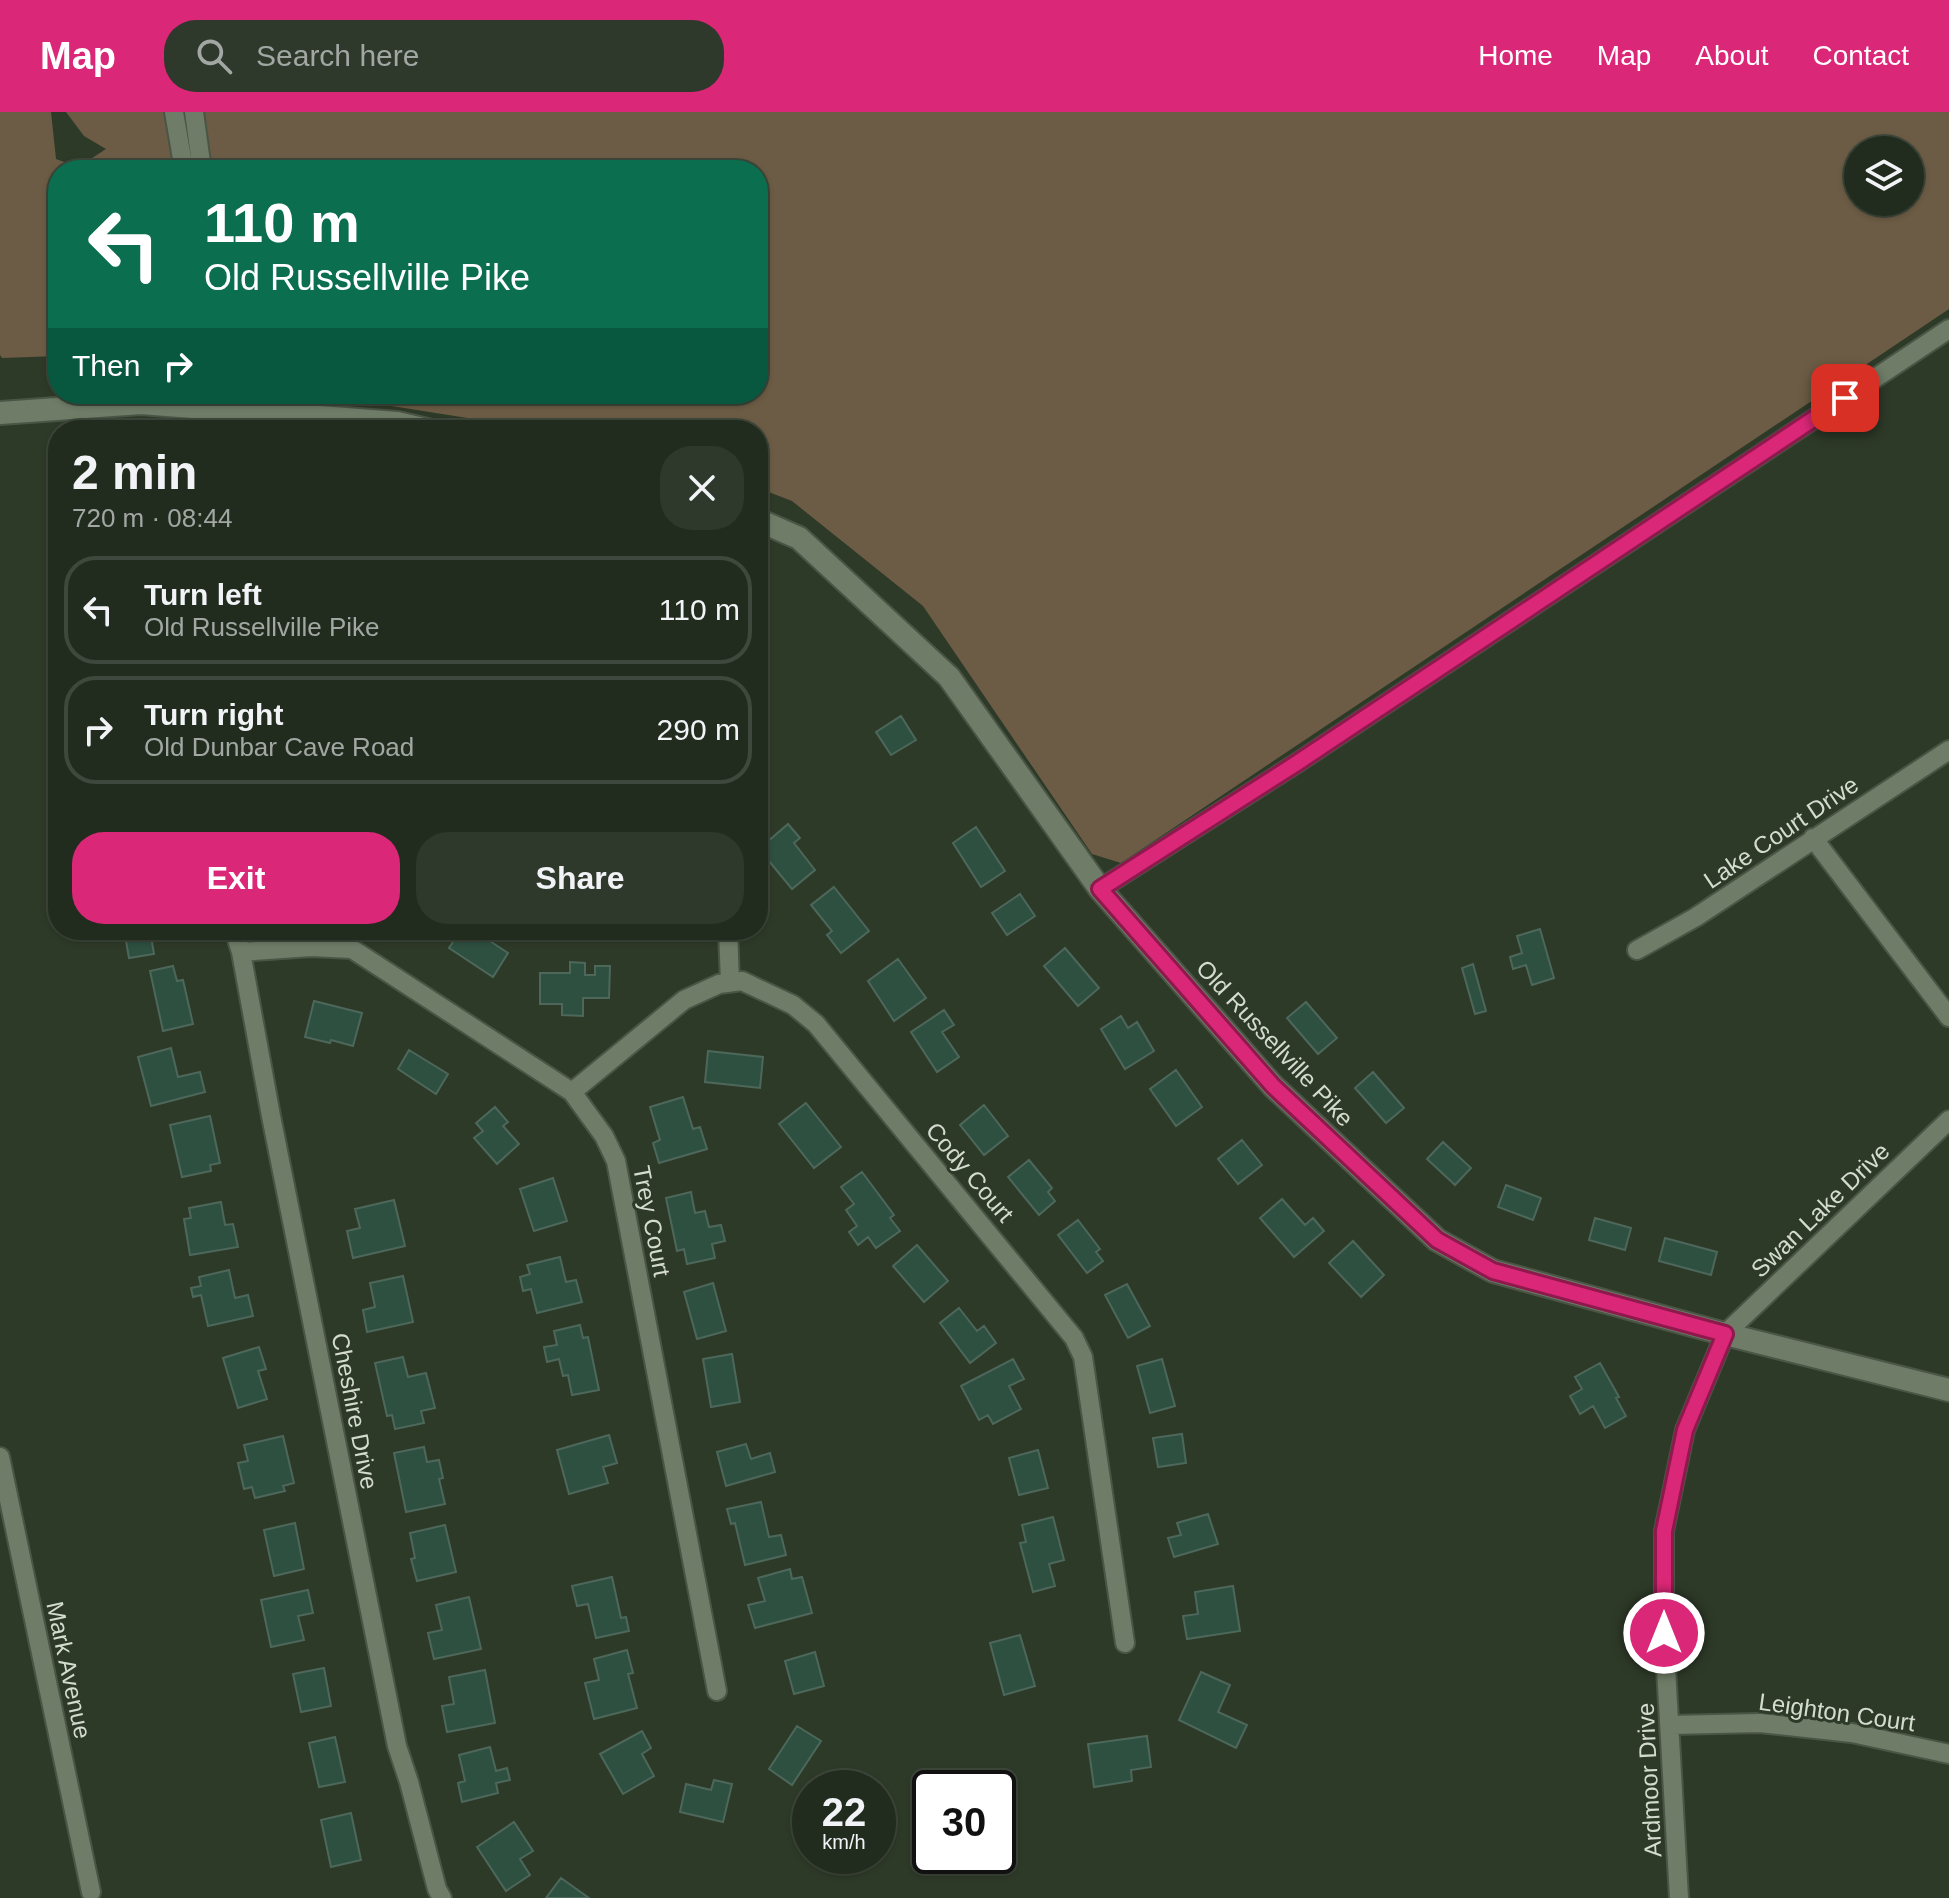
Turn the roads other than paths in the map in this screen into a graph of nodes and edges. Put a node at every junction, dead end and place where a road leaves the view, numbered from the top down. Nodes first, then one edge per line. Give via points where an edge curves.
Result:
1 (174, 112) edge
2 (194, 112) edge
3 (182, 160) edge
4 (201, 160) edge
5 (1949, 329) edge
6 (127, 404) edge
7 (241, 404) edge
8 (0, 413) edge
9 (285, 420) edge
10 (768, 524) edge
11 (1949, 750) edge
12 (1813, 838) junction
13 (1100, 889) junction
14 (237, 940) edge
15 (728, 940) edge
16 (1637, 950) dead end
17 (241, 952) junction
18 (730, 982) junction
19 (1949, 1017) edge
20 (572, 1092) junction
21 (1949, 1120) edge
22 (1725, 1334) junction
23 (1949, 1390) edge
24 (0, 1457) edge
25 (1125, 1643) dead end
26 (717, 1691) dead end
27 (1670, 1725) junction
28 (1949, 1754) edge
29 (91, 1892) dead end
30 (442, 1898) edge
31 (1679, 1898) edge

1 - 3 street
2 - 4 street
5 - 13 street
6 - 8 street
7 - 9 street
10 - 13 street, Old Russellville Pike via 799,538 949,677
11 - 12 street, Lake Court Drive
12 - 16 street, Lake Court Drive
12 - 19 street
13 - 22 street, Old Russellville Pike via 1273,1086 1437,1240 1493,1271
14 - 17 street, Cheshire Drive
15 - 18 street
17 - 20 street, Trey Court via 352,949
17 - 30 street, Cheshire Drive via 397,1746
18 - 20 street via 684,1000
18 - 25 street, Cody Court via 742,981 793,1005 816,1024 1074,1338 1083,1357
20 - 26 street, Trey Court via 616,1161
21 - 22 street, Swan Lake Drive
22 - 23 street, Old Russellville Pike
22 - 27 street, Ardmoor Drive via 1685,1430 1664,1531
24 - 29 street, Mark Avenue
27 - 28 street, Leighton Court via 1760,1723 1852,1733
27 - 31 street, Ardmoor Drive

